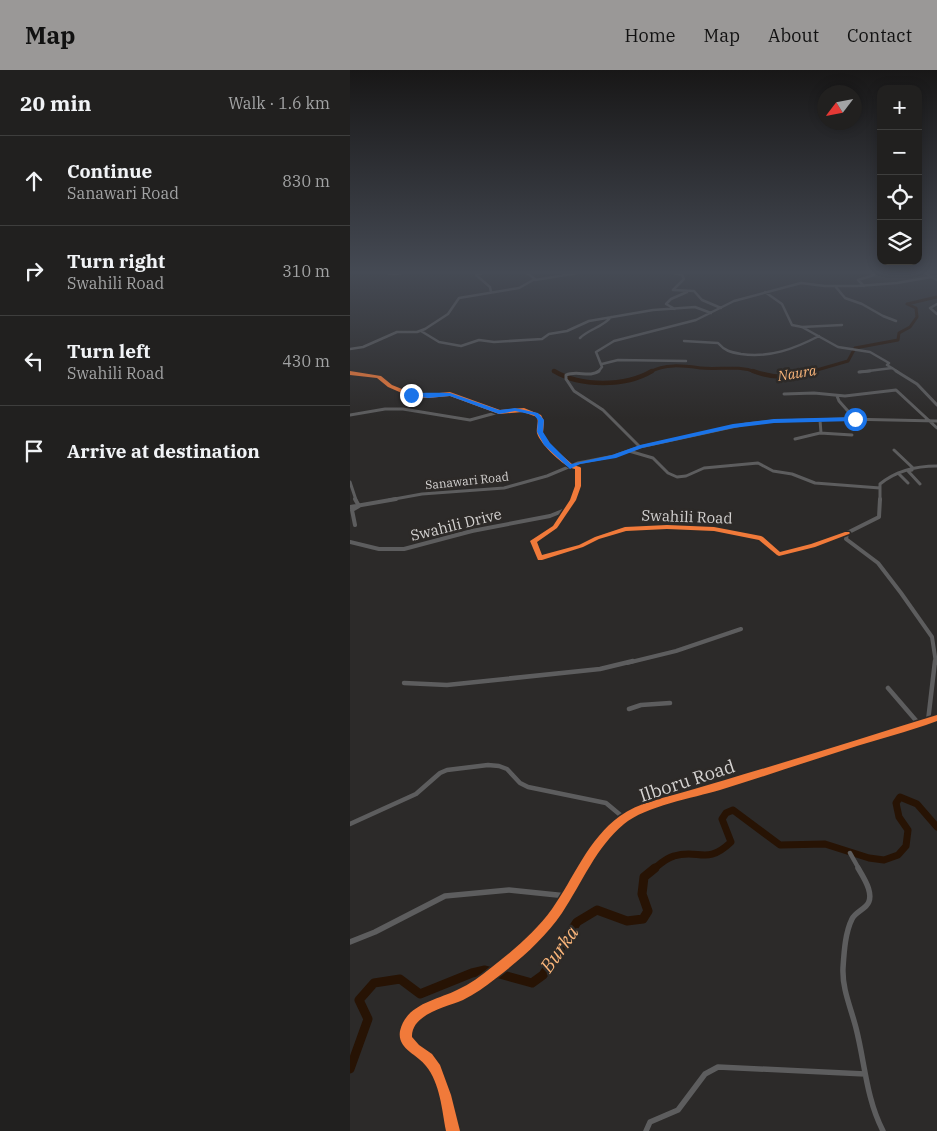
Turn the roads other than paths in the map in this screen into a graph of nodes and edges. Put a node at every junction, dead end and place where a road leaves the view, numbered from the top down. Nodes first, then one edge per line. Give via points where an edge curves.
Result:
1 (438, 321) edge
2 (595, 321) edge
3 (608, 321) edge
4 (693, 321) edge
5 (790, 321) edge
6 (842, 324) dead end
7 (802, 327) junction
8 (421, 331) junction
9 (819, 336) junction
10 (580, 338) dead end
11 (684, 341) dead end
12 (350, 349) edge
13 (686, 361) dead end
14 (602, 364) junction
15 (892, 368) junction
16 (859, 372) dead end
17 (350, 373) edge
18 (784, 394) dead end
19 (837, 396) junction
20 (937, 404) edge
21 (499, 412) junction
22 (350, 415) edge
23 (855, 419) junction
24 (820, 420) junction
25 (930, 420) junction
26 (937, 421) edge
27 (937, 428) edge
28 (822, 433) junction
29 (852, 435) dead end
30 (795, 439) dead end
31 (640, 447) junction
32 (894, 450) dead end
33 (629, 451) junction
34 (937, 466) edge
35 (570, 467) junction
36 (913, 468) junction
37 (898, 473) junction
38 (350, 482) edge
39 (908, 483) dead end
40 (920, 484) dead end
41 (880, 488) junction
42 (359, 506) junction
43 (350, 507) edge
44 (567, 509) junction
45 (355, 524) dead end
46 (847, 533) junction
47 (350, 542) edge
48 (740, 629) dead end
49 (404, 683) dead end
50 (888, 688) dead end
51 (670, 703) dead end
52 (629, 709) dead end
53 (937, 718) edge
54 (928, 721) junction
55 (919, 724) junction
56 (624, 818) junction
57 (350, 824) edge
58 (850, 853) dead end
59 (567, 896) junction
60 (350, 942) edge
61 (865, 1074) junction
62 (453, 1131) edge
63 (646, 1131) edge
64 (883, 1131) edge

1 - 8 street
2 - 8 street via 542,339 480,340 461,346 439,342
3 - 10 street via 588,330
4 - 14 street via 614,341 597,350
5 - 7 street
6 - 7 street
7 - 9 street
8 - 12 street via 397,332 363,348
9 - 11 street via 792,349 761,356 725,351 718,343
9 - 15 street via 838,347 870,352 889,362 887,365
13 - 14 street via 618,360
14 - 31 street via 597,373 571,373 566,375 566,379 574,391 603,410
15 - 16 street
15 - 20 street
17 - 21 street, Swahili Road via 379,377 411,395 450,394
18 - 19 street
19 - 23 street
19 - 25 street via 896,390
21 - 22 street via 470,420 403,409
21 - 35 street, Swahili Road via 524,410 539,416 540,432
23 - 24 street, Sanawari Road
23 - 25 street, Sanawari Road
24 - 28 street
24 - 31 street, Sanawari Road via 746,424
25 - 26 street, Sanawari Road
25 - 27 street
28 - 29 street
28 - 30 street
31 - 33 street, Sanawari Road
32 - 36 street
33 - 35 street, Sanawari Road
33 - 41 street via 653,458 677,477 689,476 704,468 758,463 773,471 819,483
34 - 36 street
35 - 42 street, Sanawari Road via 504,488 422,494
35 - 44 street, Swahili Road via 578,468 578,486
36 - 37 street
36 - 40 street via 908,471
37 - 39 street
37 - 41 street via 889,476
38 - 42 street
41 - 46 street via 879,517
42 - 43 street, Sanawari Road
42 - 45 street via 352,510
44 - 46 street, Swahili Road via 556,527 532,542 540,558 625,529 714,529 761,538 779,554
44 - 47 street, Swahili Drive via 550,516 472,531 404,549 379,549
46 - 54 street via 846,539 878,563 932,638 936,666
48 - 49 street via 676,651 600,669 447,685
50 - 55 street
51 - 52 street
53 - 54 street, Ilboru Road
54 - 55 street, Ilboru Road
55 - 56 street, Ilboru Road via 656,805
56 - 57 street via 606,803 528,787 503,767 488,765 444,771 416,794
56 - 59 street, Ilboru Road via 602,842
58 - 61 street via 870,896 869,903 850,922 843,975
59 - 60 street via 509,890 446,896
59 - 62 street, Ilboru Road via 546,925 489,977 461,995 416,1016 408,1025 408,1042 427,1056 435,1068
61 - 63 street via 718,1067 701,1078 681,1107 650,1122
61 - 64 street via 871,1107

